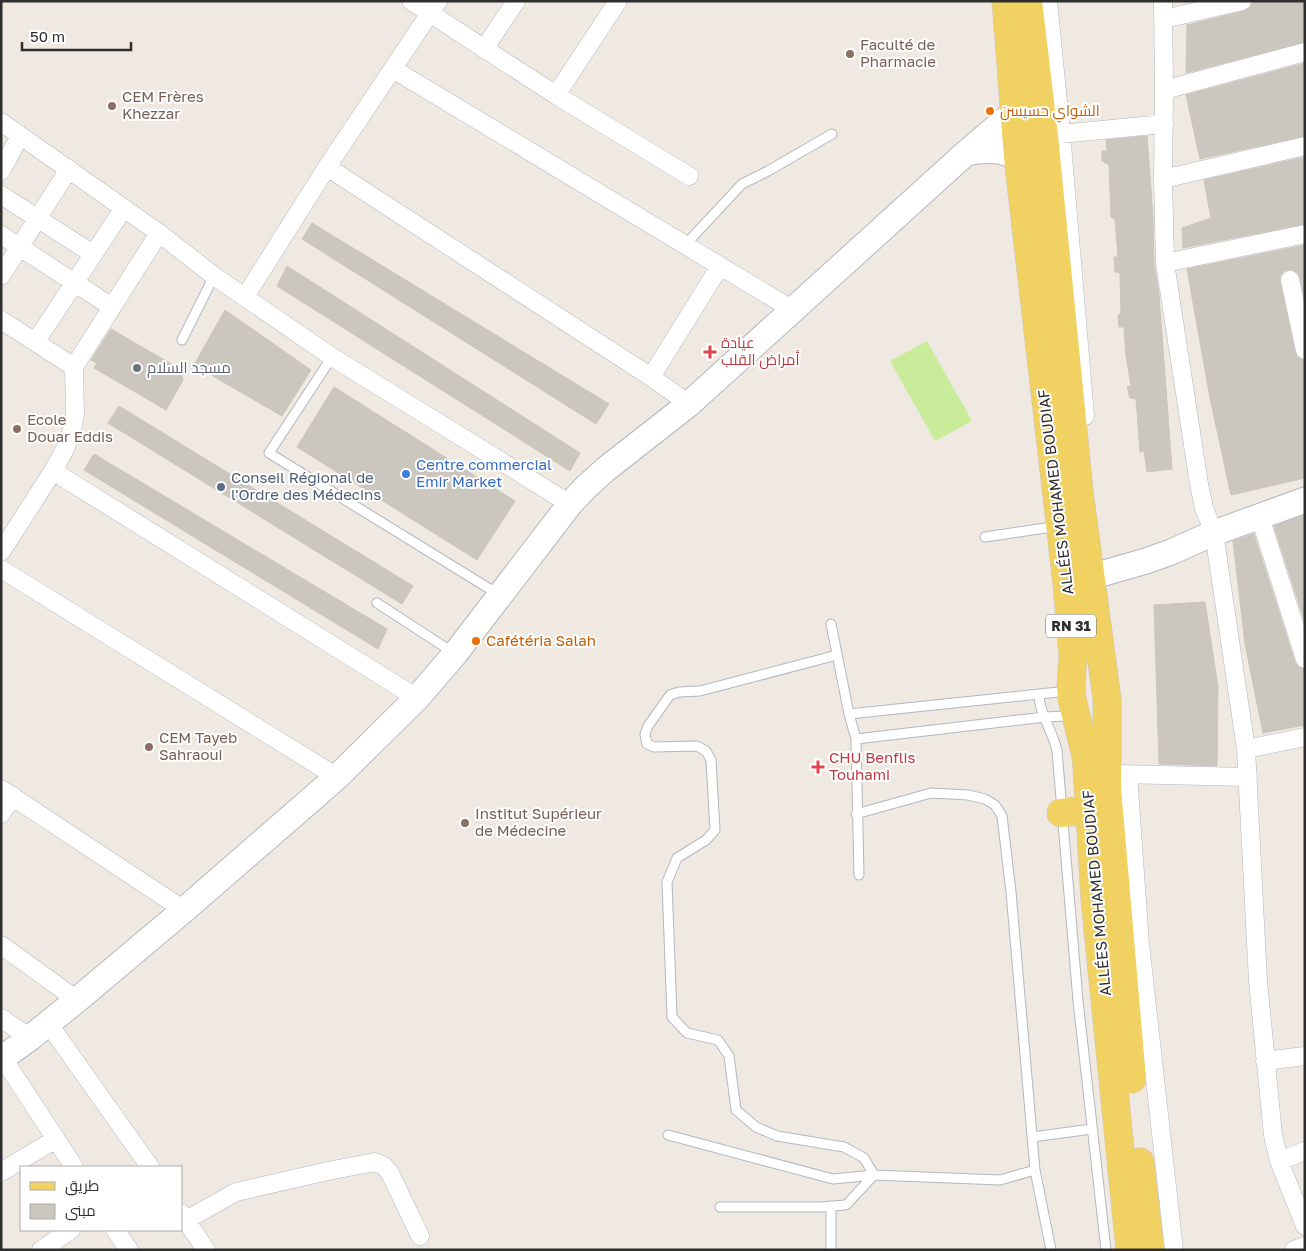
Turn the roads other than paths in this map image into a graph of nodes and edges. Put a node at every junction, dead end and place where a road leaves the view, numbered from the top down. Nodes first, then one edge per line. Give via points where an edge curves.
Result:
1 (411, 1) edge
2 (516, 1) edge
3 (618, 1) edge
4 (1006, 1) edge
5 (1028, 1) edge
6 (1048, 1) edge
7 (1163, 1) edge
8 (1242, 1) edge
9 (434, 7) edge
10 (1164, 19) junction
11 (484, 49) junction
12 (1305, 52) edge
13 (393, 70) junction
14 (1164, 90) junction
15 (556, 95) junction
16 (1014, 112) junction
17 (1, 122) edge
18 (1164, 124) junction
19 (832, 134) dead end
20 (1053, 134) junction
21 (20, 136) junction
22 (1305, 146) edge
23 (966, 153) junction
24 (1018, 156) junction
25 (327, 166) junction
26 (69, 169) junction
27 (1, 171) edge
28 (689, 176) dead end
29 (1162, 179) junction
30 (1, 196) edge
31 (124, 208) junction
32 (37, 219) junction
33 (159, 233) junction
34 (1305, 234) edge
35 (1, 235) edge
36 (685, 245) junction
37 (20, 247) junction
38 (93, 254) junction
39 (1165, 263) junction
40 (720, 266) junction
41 (1, 276) edge
42 (214, 276) junction
43 (1290, 280) dead end
44 (74, 283) junction
45 (245, 297) junction
46 (112, 307) junction
47 (793, 310) junction
48 (1, 320) edge
49 (182, 340) dead end
50 (36, 341) junction
51 (1305, 350) edge
52 (332, 357) junction
53 (74, 367) junction
54 (651, 377) junction
55 (689, 404) junction
56 (53, 471) junction
57 (1305, 500) edge
58 (570, 504) junction
59 (1260, 517) junction
60 (1060, 526) junction
61 (1214, 532) junction
62 (985, 537) dead end
63 (1, 552) edge
64 (1, 569) edge
65 (1090, 577) junction
66 (500, 595) junction
67 (377, 603) dead end
68 (831, 624) dead end
69 (455, 654) junction
70 (837, 655) junction
71 (1304, 656) edge
72 (1104, 680) junction
73 (1071, 686) junction
74 (1039, 694) junction
75 (416, 698) junction
76 (849, 714) junction
77 (1045, 717) junction
78 (1106, 717) junction
79 (1076, 718) junction
80 (1305, 737) edge
81 (856, 739) junction
82 (1246, 748) junction
83 (1118, 774) junction
84 (337, 777) junction
85 (1248, 777) junction
86 (7, 793) edge
87 (1090, 810) junction
88 (1061, 813) junction
89 (1, 814) edge
90 (856, 814) junction
91 (859, 875) dead end
92 (184, 910) junction
93 (1, 945) edge
94 (77, 1000) junction
95 (1, 1018) edge
96 (39, 1031) junction
97 (1305, 1056) edge
98 (2, 1058) edge
99 (1265, 1061) junction
100 (1092, 1129) junction
101 (668, 1135) dead end
102 (1032, 1137) junction
103 (56, 1139) junction
104 (1305, 1150) edge
105 (1279, 1161) junction
106 (73, 1166) edge
107 (149, 1166) edge
108 (1035, 1170) junction
109 (1, 1172) edge
110 (874, 1176) junction
111 (831, 1206) junction
112 (720, 1207) dead end
113 (184, 1216) edge
114 (1305, 1226) edge
115 (70, 1231) edge
116 (116, 1231) edge
117 (420, 1236) dead end
118 (1305, 1246) edge
119 (200, 1247) edge
120 (41, 1250) edge
121 (128, 1250) edge
122 (831, 1250) edge
123 (1051, 1250) edge
124 (1106, 1250) edge
125 (1130, 1250) edge
126 (1150, 1250) edge
127 (1174, 1250) edge
128 (1294, 1250) edge

1 - 9 street
2 - 11 street
3 - 15 street
4 - 16 main road, ALLÉES MOHAMED BOUDIAF / RN 31
5 - 20 main road, ALLÉES MOHAMED BOUDIAF / RN 31
6 - 20 street
7 - 10 street
8 - 10 street
9 - 11 street
9 - 13 street
10 - 14 street
11 - 15 street
12 - 14 street
13 - 25 street
13 - 36 street
14 - 18 street
15 - 28 street
16 - 23 street
16 - 24 main road, ALLÉES MOHAMED BOUDIAF / RN 31
17 - 21 street
18 - 20 street
18 - 29 street
19 - 36 lane via 742,184
20 - 65 main road, ALLÉES MOHAMED BOUDIAF / RN 31 via 1079,491
21 - 26 street
21 - 27 street
22 - 29 street
23 - 24 street via 993,150
23 - 47 street
24 - 60 main road, ALLÉES MOHAMED BOUDIAF / RN 31
25 - 45 street
25 - 54 street
26 - 31 street
26 - 32 street
29 - 39 street
30 - 32 street
31 - 33 street
31 - 38 street
32 - 37 street
32 - 38 street
33 - 42 street
33 - 46 street
34 - 39 street
35 - 37 street
36 - 40 street
37 - 41 street
37 - 44 street
38 - 44 street
39 - 61 street via 1199,484
40 - 47 street
40 - 54 street
42 - 45 street
42 - 49 lane
43 - 51 street
44 - 46 street
44 - 50 street
45 - 52 street
46 - 53 street
47 - 55 street
48 - 50 street
50 - 53 street
52 - 58 street
52 - 66 lane via 269,453
53 - 56 street via 72,430
54 - 55 street
55 - 58 street via 606,468
56 - 63 street
56 - 75 street
57 - 59 street
58 - 66 street
59 - 61 street
59 - 71 street
60 - 62 lane
60 - 73 main road, ALLÉES MOHAMED BOUDIAF / RN 31 via 1073,656
61 - 65 street via 1171,552
61 - 82 street
64 - 84 street
65 - 72 main road, ALLÉES MOHAMED BOUDIAF / RN 31
66 - 69 street
67 - 69 lane
68 - 70 lane
69 - 75 street
70 - 76 lane
70 - 110 lane via 700,691 670,695 645,734 647,744 654,747 697,746 706,751 711,760 714,830 706,840 677,858 667,882 672,1017 687,1033 718,1040 729,1056 736,1110 756,1127 778,1136 844,1147 864,1158
72 - 73 main road via 1084,680
72 - 78 main road, ALLÉES MOHAMED BOUDIAF / RN 31
73 - 74 lane via 1059,692
73 - 79 main road, ALLÉES MOHAMED BOUDIAF / RN 31
74 - 76 lane
74 - 77 lane
75 - 84 street
76 - 81 lane
77 - 79 lane
77 - 81 lane
77 - 88 lane via 1057,751
78 - 79 main road
78 - 83 main road, ALLÉES MOHAMED BOUDIAF / RN 31
79 - 87 main road, ALLÉES MOHAMED BOUDIAF / RN 31 via 1086,756
80 - 82 street
81 - 90 lane
82 - 85 street
83 - 85 street
83 - 126 main road, ALLÉES MOHAMED BOUDIAF / RN 31 via 1108,798 1136,1128
83 - 127 street
84 - 92 street
85 - 99 street
86 - 89 street
86 - 92 street
87 - 88 main road
87 - 125 main road, ALLÉES MOHAMED BOUDIAF / RN 31 via 1096,910
88 - 100 lane
90 - 91 lane
90 - 102 lane via 931,794 986,799 1002,816 1012,892
92 - 94 street
93 - 94 street
94 - 96 street
95 - 96 street
96 - 98 street
96 - 107 street
97 - 99 street
98 - 103 street
99 - 105 street
100 - 102 lane
100 - 124 lane
101 - 110 lane via 833,1179
102 - 108 lane
103 - 106 street
103 - 109 street
104 - 105 street
105 - 114 street
108 - 110 lane via 1000,1180
108 - 123 lane
110 - 111 lane via 846,1205
111 - 112 lane
111 - 122 lane
113 - 117 street via 236,1192 375,1162 390,1173
113 - 119 street
115 - 120 street
116 - 121 street
118 - 128 street

